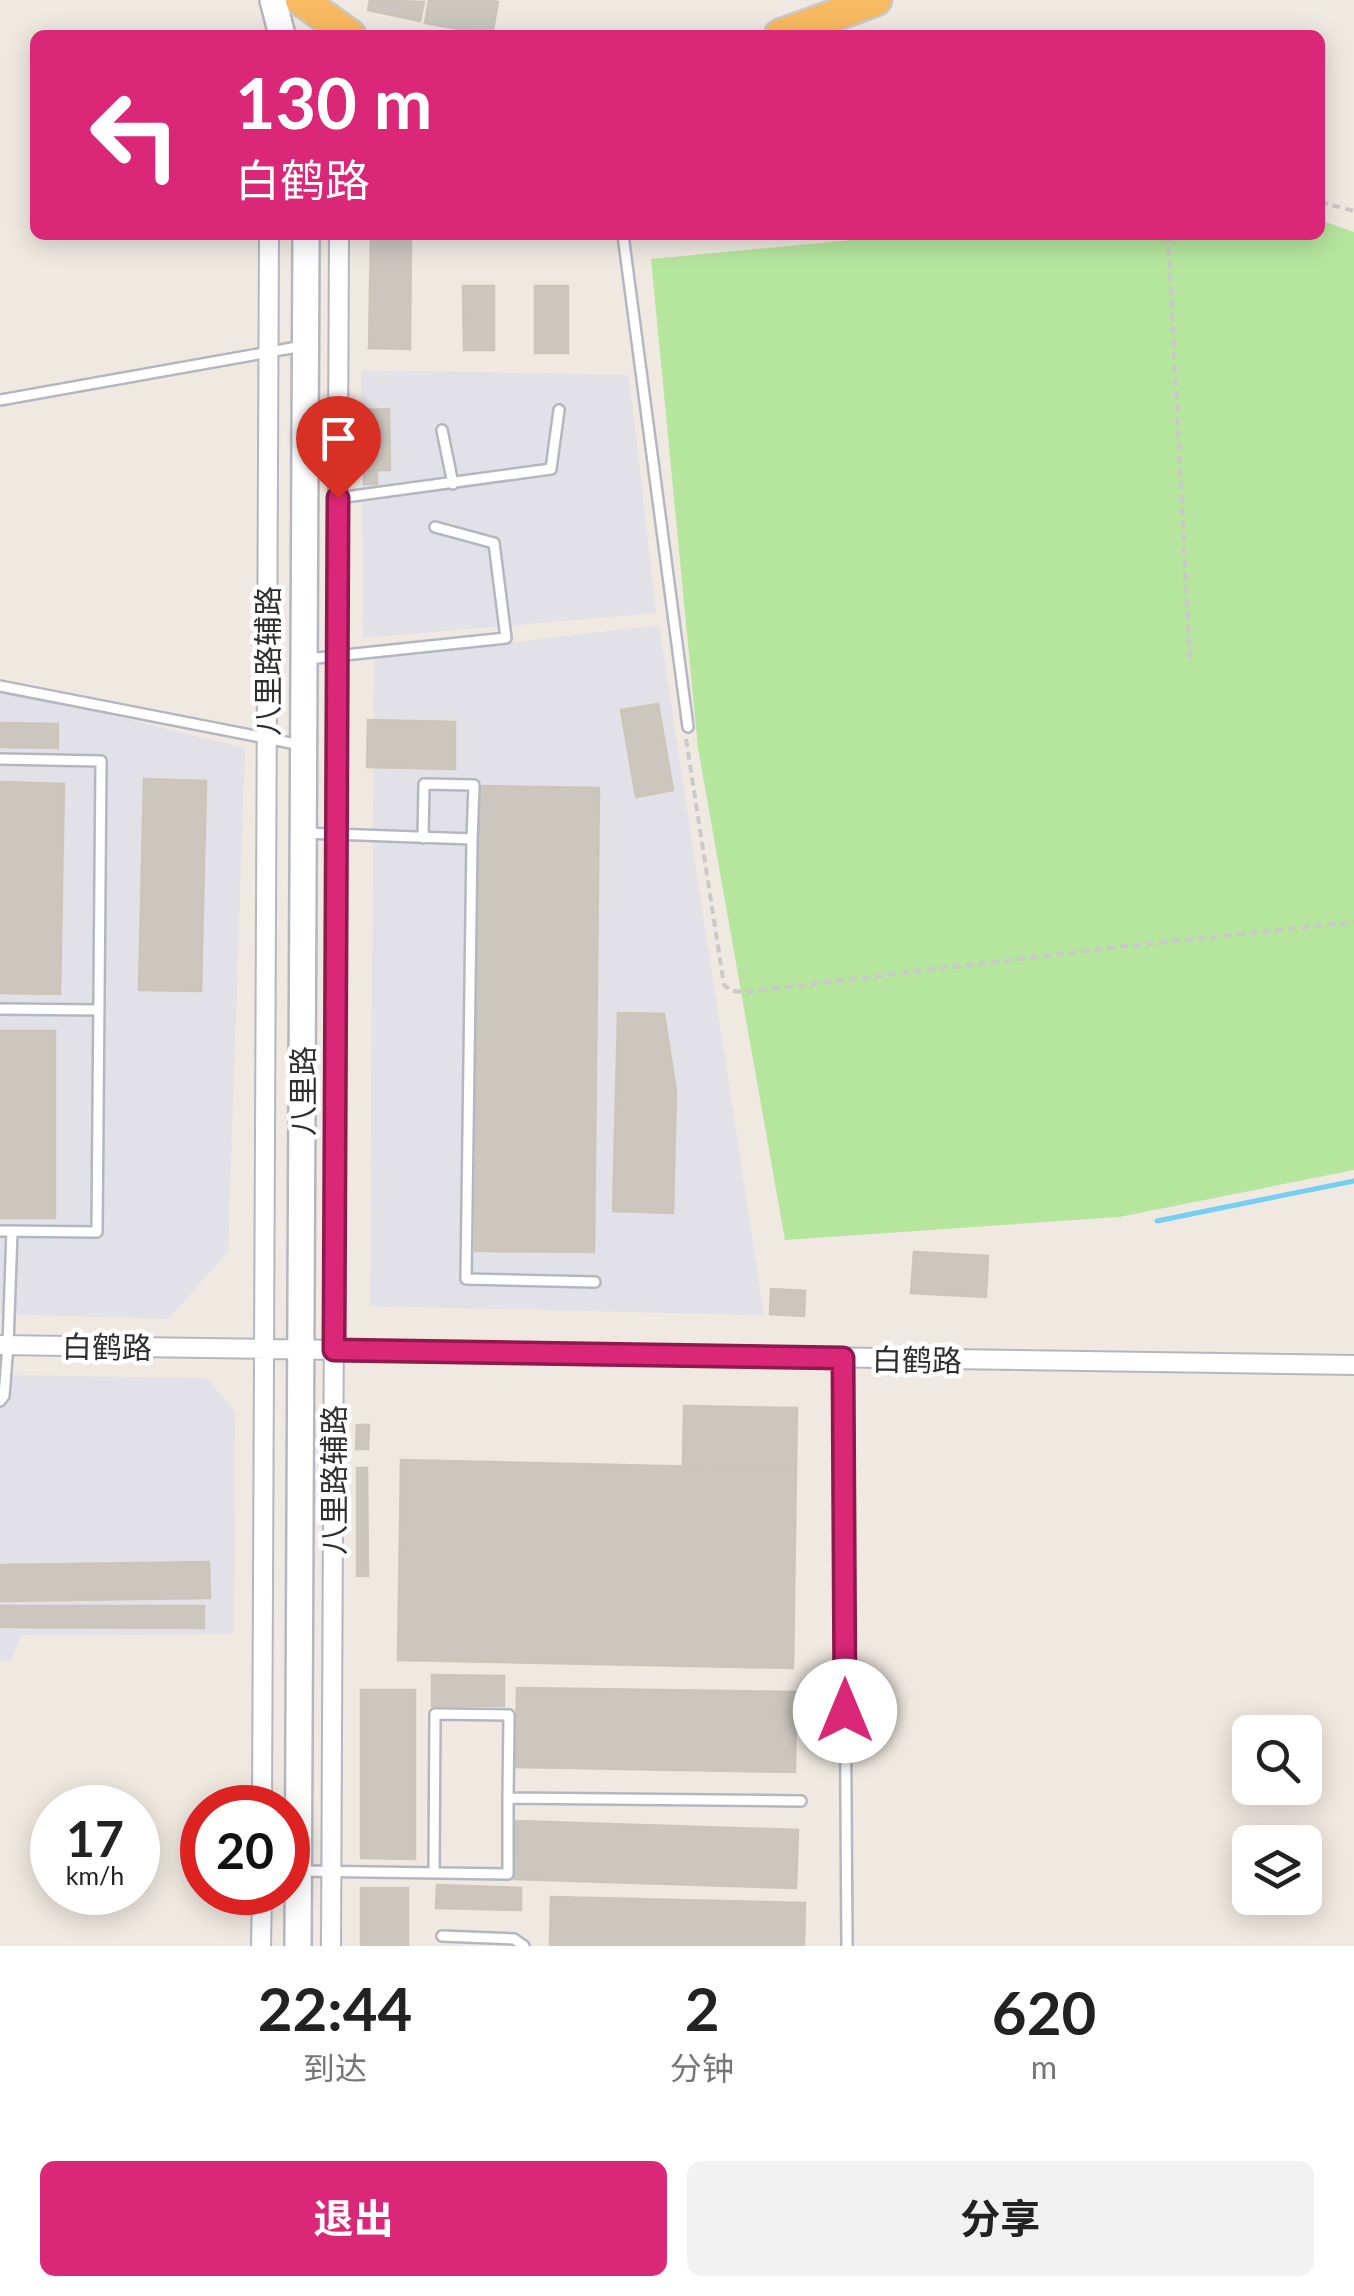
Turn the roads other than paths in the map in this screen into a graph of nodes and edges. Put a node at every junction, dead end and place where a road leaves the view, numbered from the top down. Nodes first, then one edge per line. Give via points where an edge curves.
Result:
1 (273, 0) edge
2 (301, 0) edge
3 (876, 0) edge
4 (820, 9) dead end
5 (281, 30) edge
6 (343, 30) edge
7 (784, 30) edge
8 (790, 30) edge
9 (269, 240) edge
10 (306, 240) edge
11 (340, 240) edge
12 (624, 240) edge
13 (306, 345) junction
14 (269, 352) junction
15 (0, 400) edge
16 (559, 410) dead end
17 (442, 430) dead end
18 (452, 484) junction
19 (338, 498) junction
20 (434, 527) dead end
21 (338, 656) junction
22 (304, 660) junction
23 (0, 686) edge
24 (688, 727) road end
25 (267, 738) junction
26 (304, 745) junction
27 (0, 760) edge
28 (304, 833) junction
29 (336, 834) junction
30 (422, 838) junction
31 (472, 839) junction
32 (0, 1009) edge
33 (99, 1010) junction
34 (6, 1231) edge
35 (595, 1282) dead end
36 (4, 1345) edge
37 (264, 1349) junction
38 (301, 1349) junction
39 (334, 1350) junction
40 (843, 1358) junction
41 (1354, 1366) edge
42 (0, 1401) edge
43 (262, 1785) edge
44 (298, 1785) edge
45 (508, 1798) junction
46 (801, 1802) dead end
47 (310, 1872) edge
48 (332, 1872) junction
49 (434, 1873) junction
50 (262, 1915) edge
51 (298, 1915) edge
52 (442, 1936) dead end
53 (262, 1946) edge
54 (298, 1946) edge
55 (331, 1946) edge
56 (524, 1946) edge
57 (847, 1946) edge

1 - 5 main road
2 - 6 highway
3 - 8 highway
4 - 7 lane
9 - 14 street, 八里路辅路
10 - 13 main road, 八里路
11 - 19 street, 八里路辅路
12 - 24 lane
13 - 14 lane
13 - 22 main road, 八里路
14 - 15 lane
14 - 25 street, 八里路辅路
16 - 18 lane via 552,468
17 - 18 lane
18 - 19 lane
19 - 21 street, 八里路辅路
20 - 21 lane via 494,543 506,638
21 - 22 lane
21 - 29 street, 八里路辅路
22 - 26 main road, 八里路
23 - 25 lane
25 - 26 lane
25 - 37 street, 八里路辅路
26 - 28 main road, 八里路
27 - 33 lane via 101,760
28 - 29 lane
28 - 38 main road, 八里路
29 - 30 lane
29 - 39 street, 八里路辅路
30 - 31 lane
30 - 31 lane via 424,784 474,785
31 - 35 lane via 466,1279
32 - 33 lane
33 - 34 lane via 97,1232
34 - 36 lane
36 - 37 street, 白鹤路
36 - 42 lane
37 - 38 street, 白鹤路
37 - 43 street, 八里路辅路
38 - 39 street, 白鹤路
38 - 44 main road, 八里路
39 - 40 street, 白鹤路
39 - 48 street, 八里路辅路
40 - 41 street, 白鹤路
40 - 57 lane
45 - 46 lane
45 - 49 lane via 508,1874
45 - 49 lane via 509,1715 435,1714
47 - 48 lane
48 - 49 lane
48 - 55 street, 八里路辅路
50 - 53 street
51 - 54 main road, 八里路
52 - 56 lane via 514,1939

